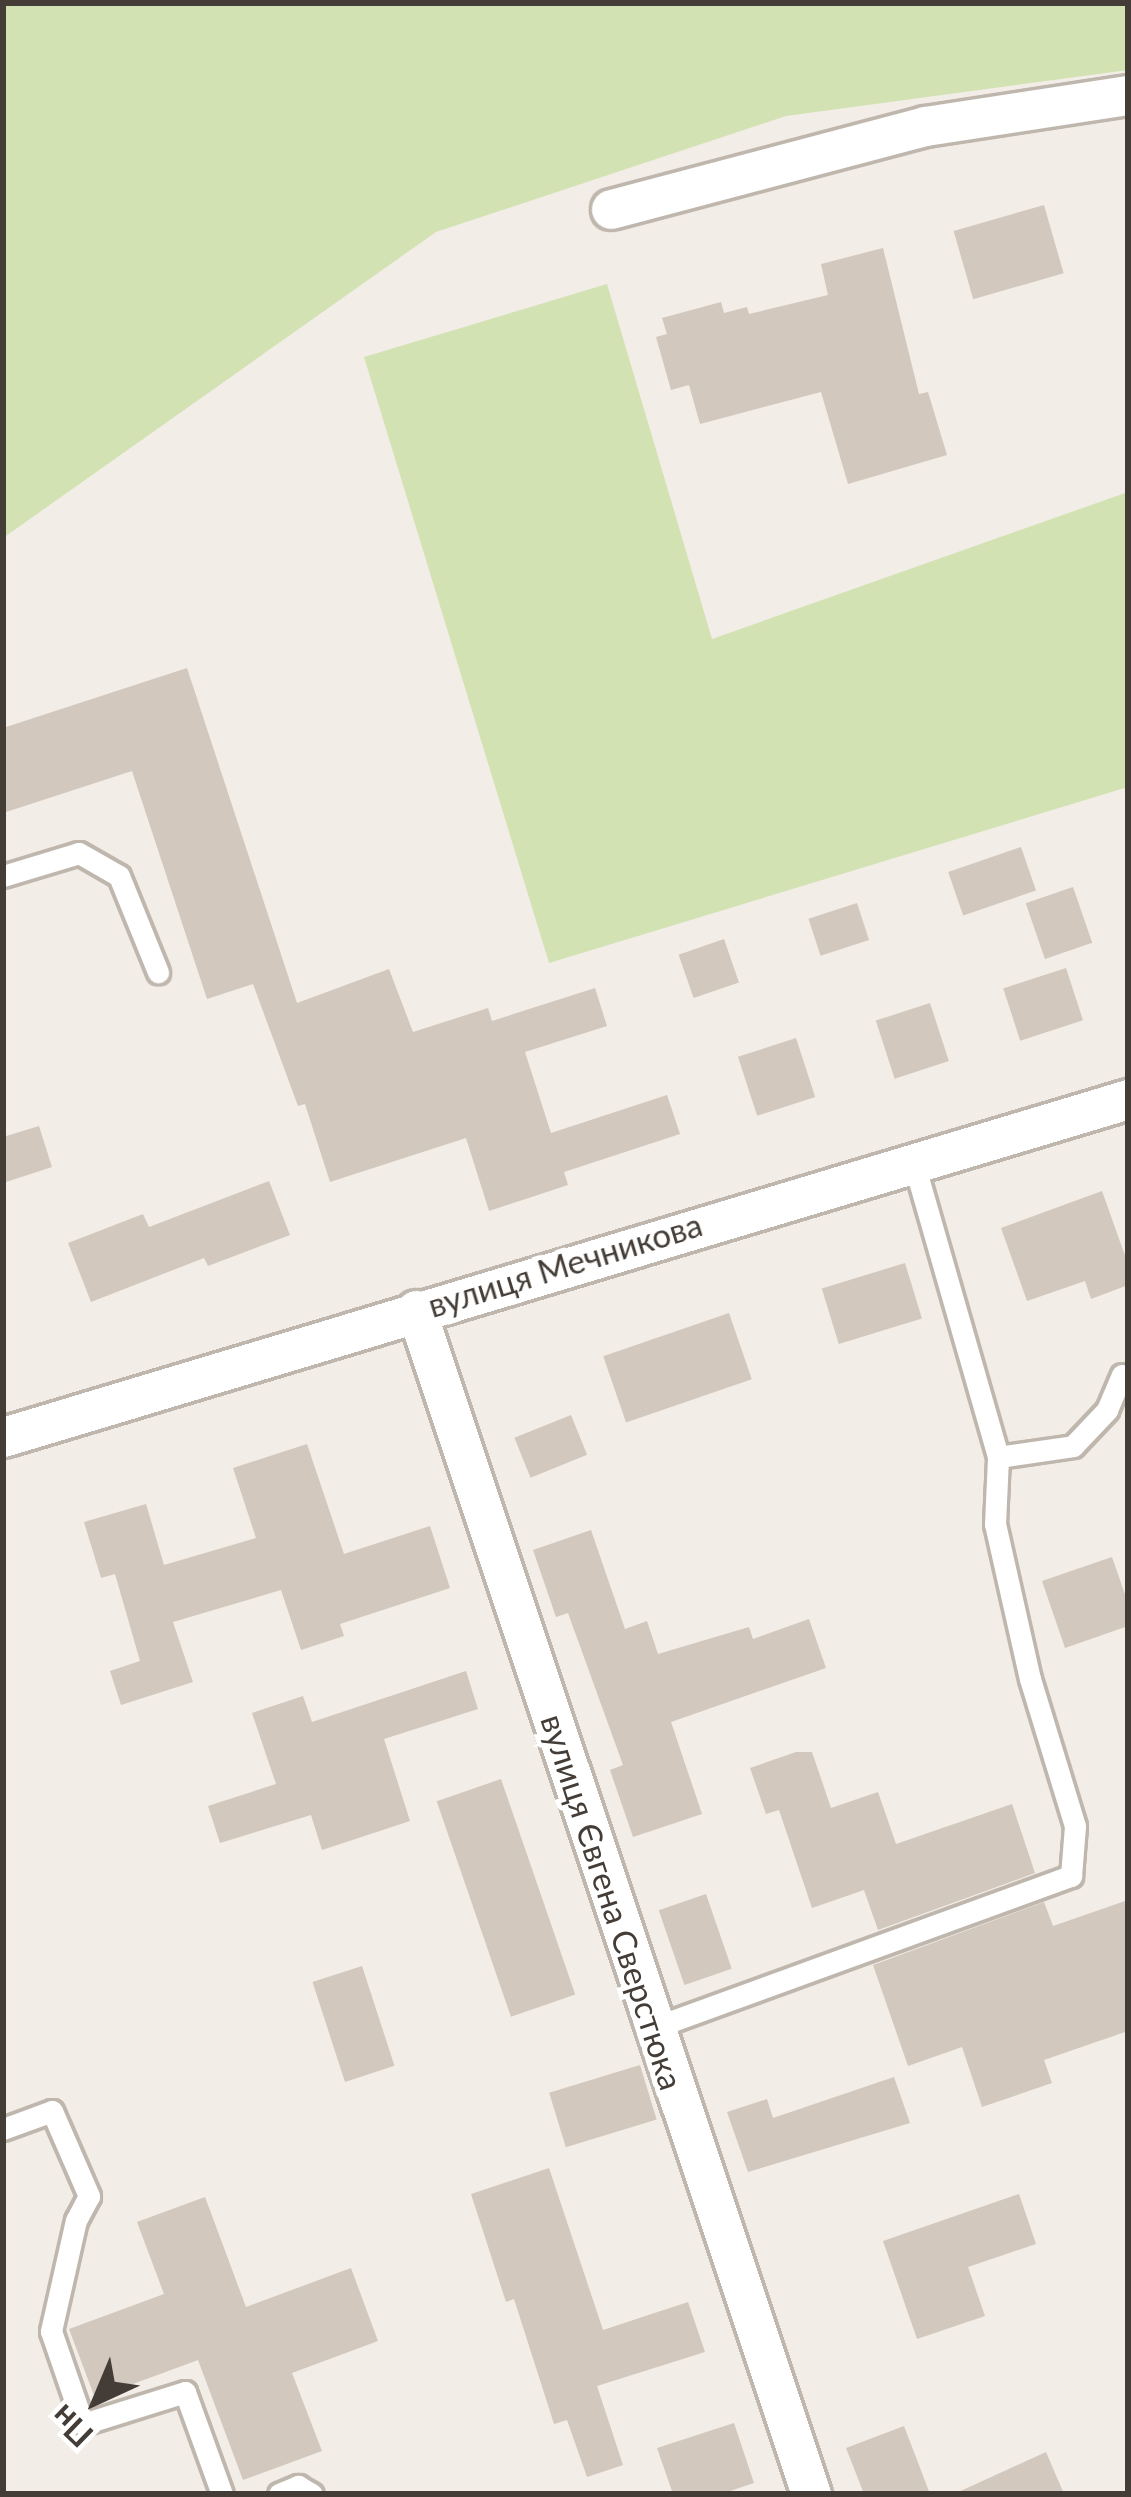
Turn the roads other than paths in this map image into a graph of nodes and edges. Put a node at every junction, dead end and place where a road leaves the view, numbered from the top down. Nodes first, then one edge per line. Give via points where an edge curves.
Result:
1 (1128, 95) edge
2 (611, 209) dead end
3 (3, 876) edge
4 (158, 972) dead end
5 (1128, 1099) edge
6 (913, 1160) junction
7 (416, 1310) junction
8 (1122, 1375) dead end
9 (3, 1437) edge
10 (998, 1457) junction
11 (653, 2028) junction
12 (3, 2129) edge
13 (222, 2494) edge
14 (279, 2494) edge
15 (312, 2494) edge
16 (812, 2494) edge

1 - 2 street via 925,126
3 - 4 lane via 79,853 119,876
5 - 6 street, вулиця Мечникова
6 - 7 street, вулиця Мечникова
6 - 10 lane
7 - 9 street, вулиця Мечникова
7 - 11 street, вулиця Євгена Сверстюка
8 - 10 lane via 1108,1410 1072,1446
10 - 11 lane via 995,1524 1030,1679 1076,1826 1071,1876
11 - 16 street, вулиця Євгена Сверстюка
12 - 13 lane via 52,2111 89,2196 76,2220 51,2331 83,2423 185,2392
14 - 15 lane via 298,2486

